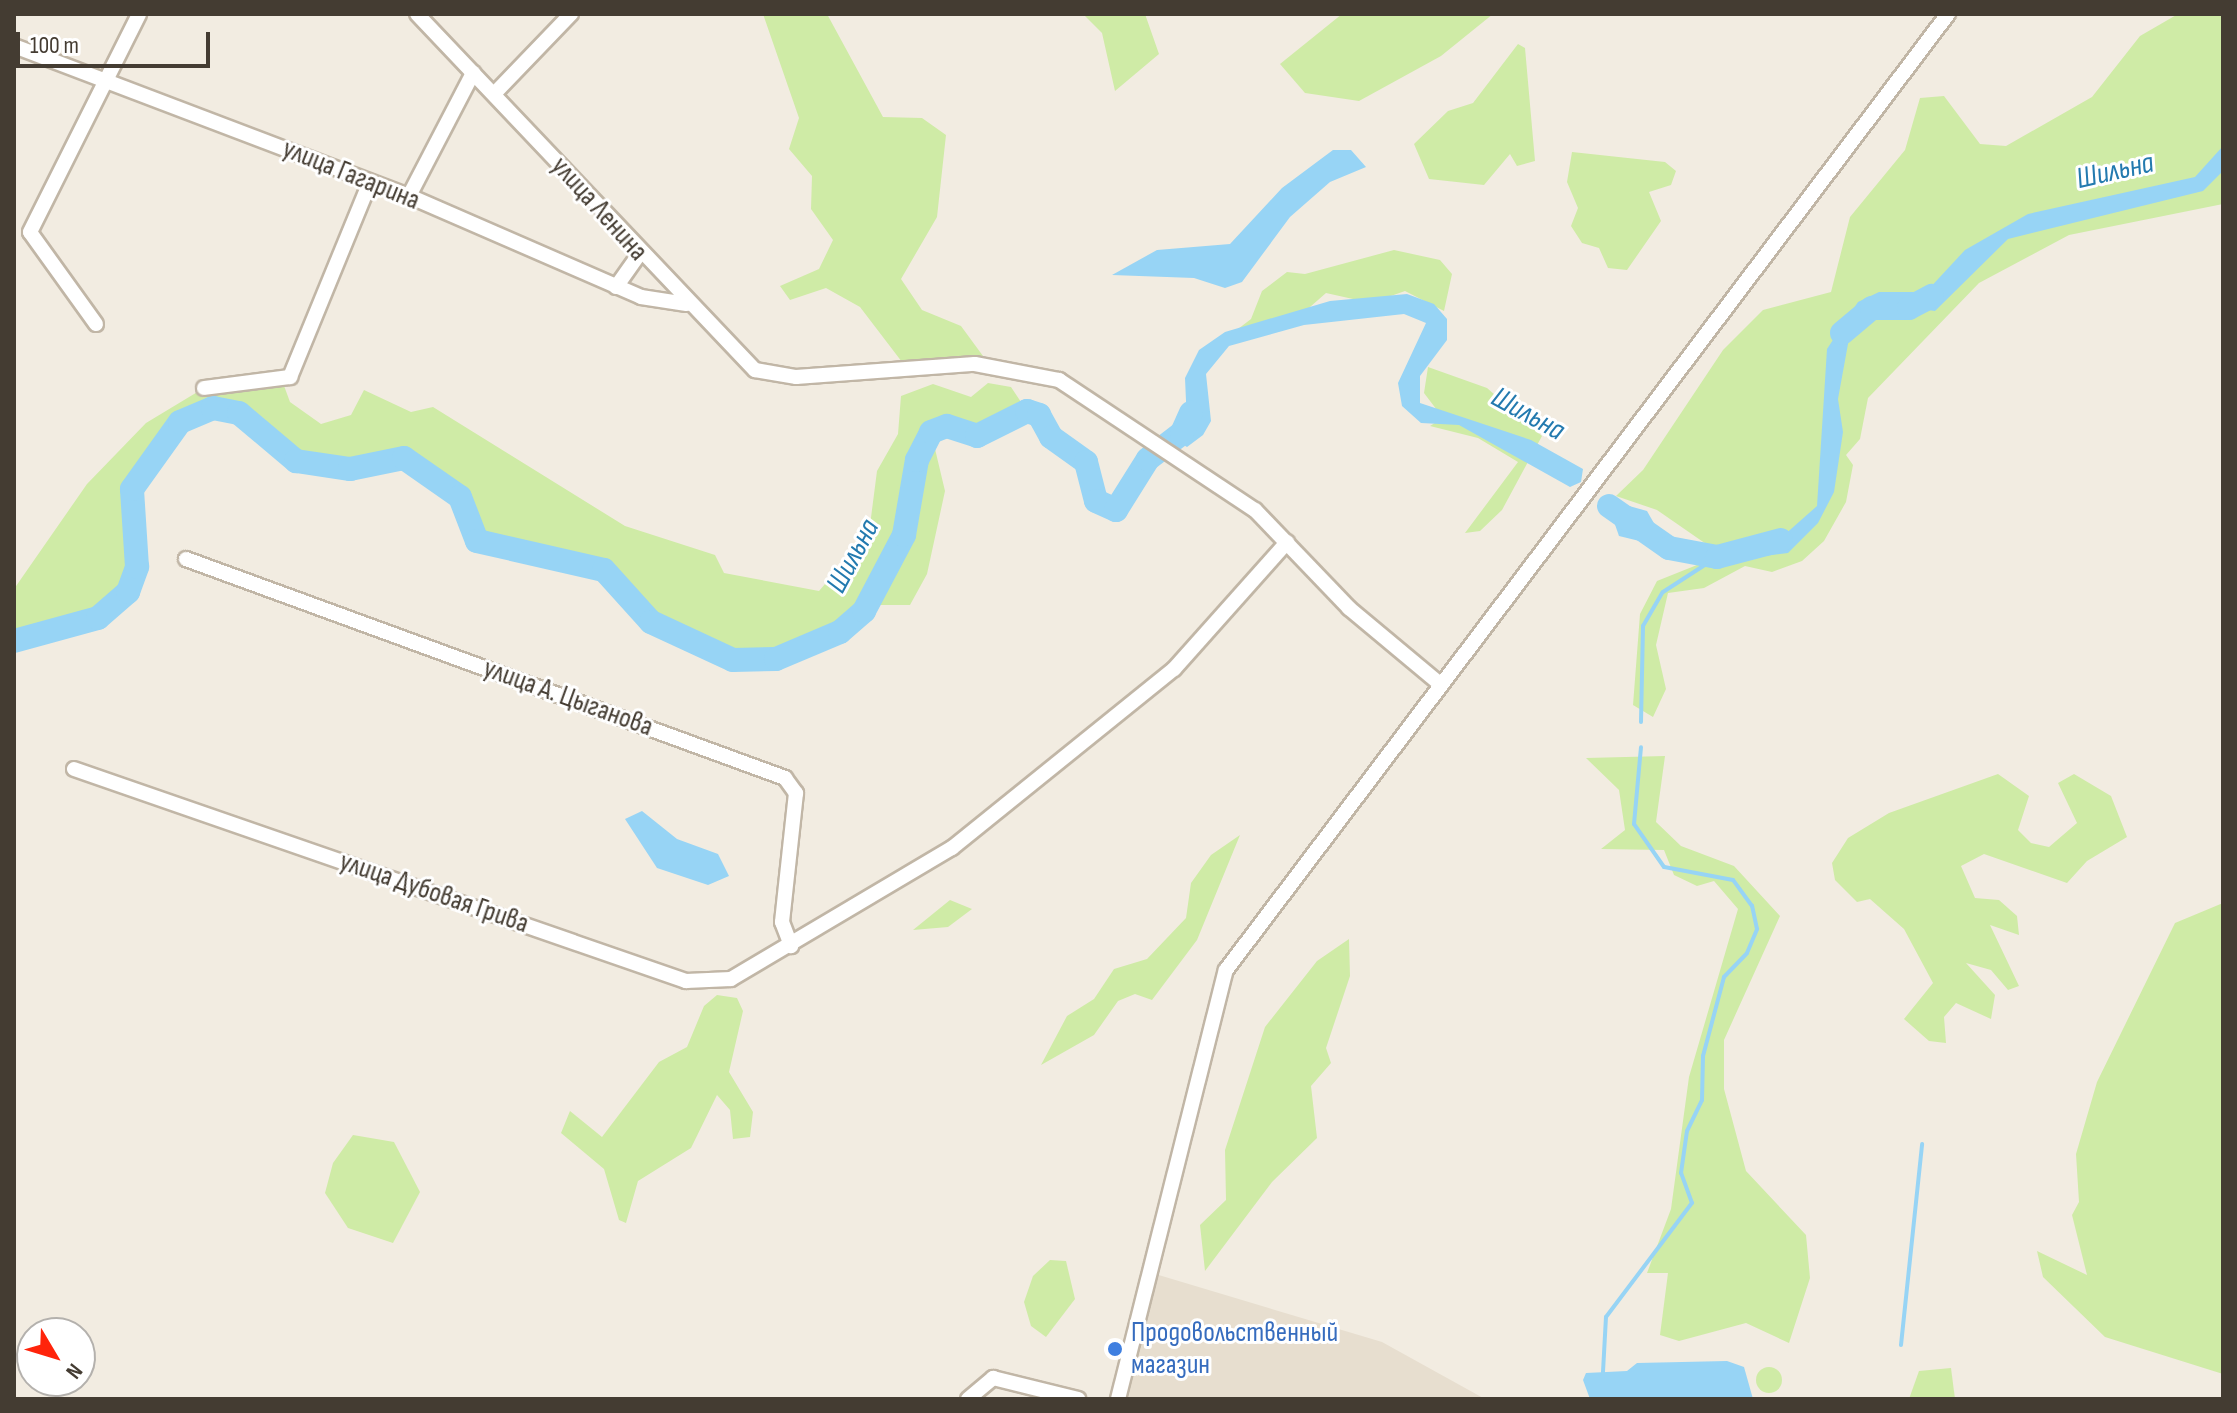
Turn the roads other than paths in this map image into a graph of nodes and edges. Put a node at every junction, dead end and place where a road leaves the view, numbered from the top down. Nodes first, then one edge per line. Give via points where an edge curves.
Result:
1 (139, 14) edge
2 (417, 14) edge
3 (571, 14) edge
4 (1948, 14) edge
5 (14, 46) edge
6 (473, 73) junction
7 (110, 81) junction
8 (494, 94) junction
9 (370, 182) junction
10 (409, 196) junction
11 (640, 253) junction
12 (616, 287) junction
13 (686, 304) junction
14 (96, 324) dead end
15 (204, 388) dead end
16 (1287, 542) junction
17 (186, 559) dead end
18 (1441, 685) junction
19 (74, 769) dead end
20 (791, 946) junction
21 (968, 1399) edge
22 (1078, 1399) edge
23 (1118, 1399) edge

1 - 7 street
2 - 6 street, улица Ленина
3 - 8 street
4 - 18 street
5 - 7 street, улица Гагарина
6 - 8 street, улица Ленина
6 - 10 street
7 - 9 street, улица Гагарина
7 - 14 street via 30,232
8 - 11 street, улица Ленина
9 - 10 street, улица Гагарина
9 - 15 street via 290,377
10 - 12 street, улица Гагарина
11 - 12 street
11 - 13 street, улица Ленина
12 - 13 street, улица Гагарина
13 - 16 street, улица Ленина via 755,370 796,377 1004,367 1059,380 1195,466
16 - 18 street, улица Ленина via 1349,608
16 - 20 street, улица Дубовая Грива via 1174,669 952,848
17 - 20 street, улица А. Цыганова via 785,778 796,793 782,922
18 - 23 street via 1226,970
19 - 20 street, улица Дубовая Грива via 686,981 731,979
21 - 22 street via 993,1378

